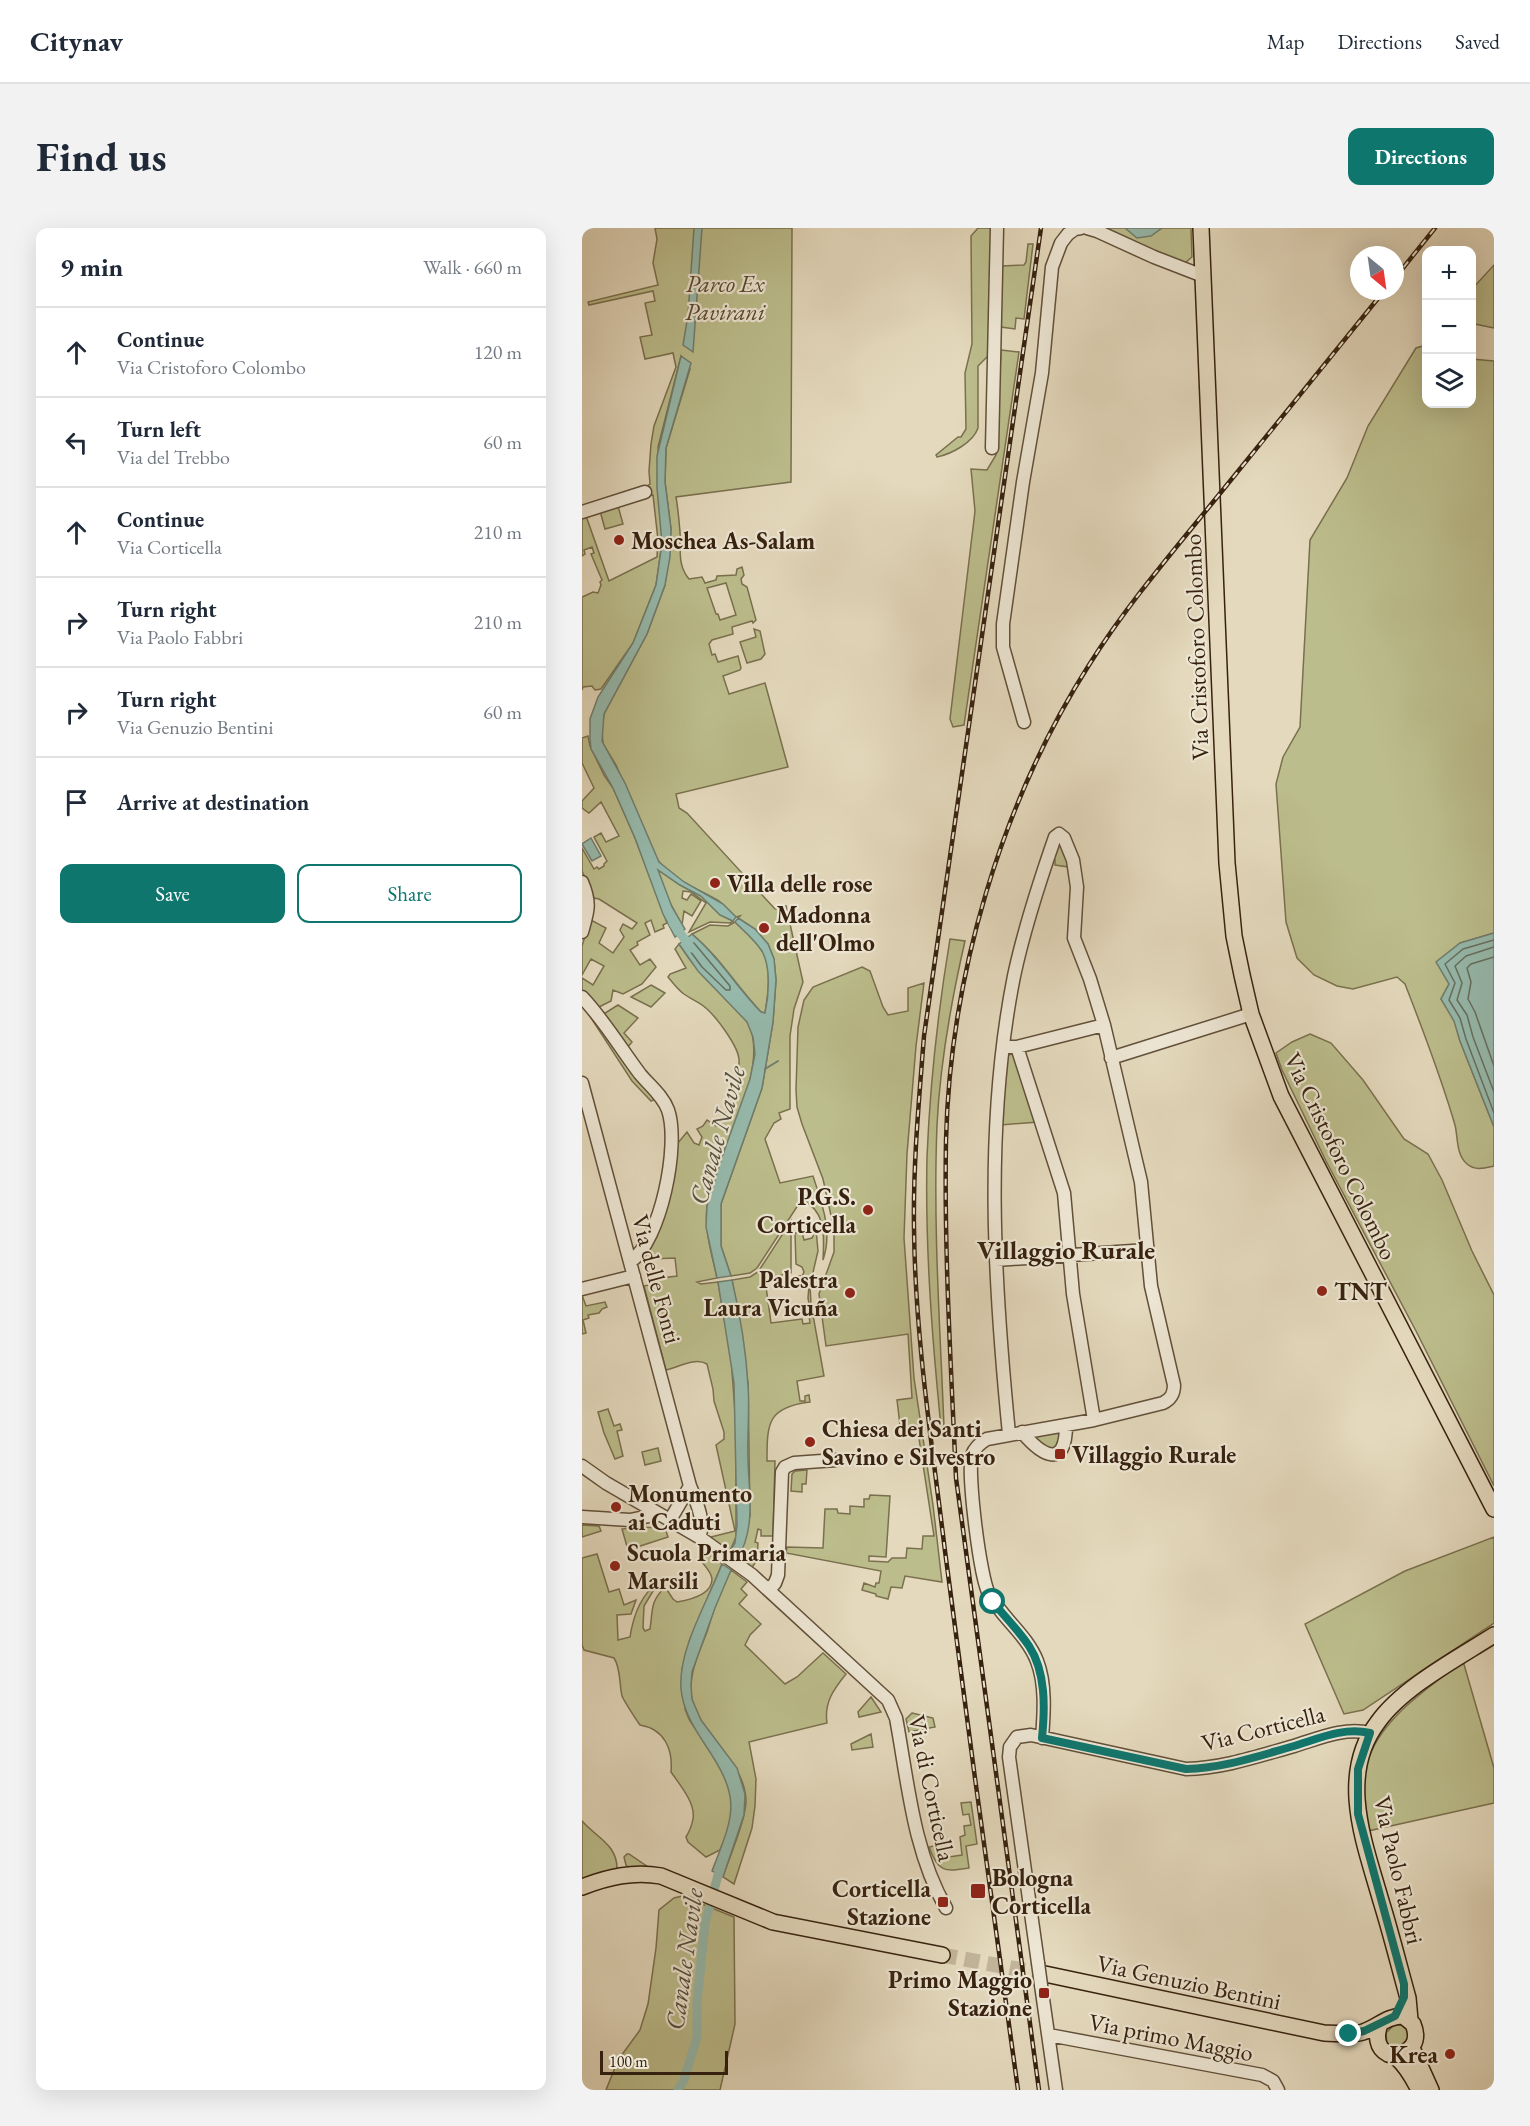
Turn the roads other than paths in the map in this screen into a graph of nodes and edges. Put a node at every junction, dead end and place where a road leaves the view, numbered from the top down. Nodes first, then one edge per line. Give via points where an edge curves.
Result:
1 (997, 228) edge
2 (1081, 228) edge
3 (1087, 228) edge
4 (1201, 228) edge
5 (1203, 276) junction
6 (992, 448) dead end
7 (645, 492) dead end
8 (582, 512) edge
9 (1024, 722) dead end
10 (582, 882) edge
11 (582, 932) edge
12 (582, 997) edge
13 (1251, 1014) junction
14 (1104, 1025) junction
15 (1017, 1047) junction
16 (1003, 1051) junction
17 (1111, 1058) junction
18 (582, 1083) edge
19 (1147, 1250) junction
20 (1070, 1254) junction
21 (996, 1260) junction
22 (630, 1262) junction
23 (634, 1276) junction
24 (582, 1288) edge
25 (1094, 1420) junction
26 (1066, 1425) junction
27 (1022, 1432) junction
28 (1009, 1434) junction
29 (836, 1460) dead end
30 (582, 1466) edge
31 (690, 1486) junction
32 (1494, 1509) edge
33 (582, 1517) edge
34 (666, 1518) junction
35 (699, 1537) junction
36 (769, 1590) junction
37 (1494, 1635) edge
38 (1370, 1733) junction
39 (1042, 1738) junction
40 (582, 1887) edge
41 (686, 1887) junction
42 (582, 1895) edge
43 (946, 1908) dead end
44 (942, 1955) tunnel mouth
45 (1042, 1974) junction
46 (1404, 1984) junction
47 (1395, 2016) junction
48 (1410, 2020) junction
49 (1380, 2024) junction
50 (1324, 2033) junction
51 (1049, 2035) junction
52 (1380, 2046) junction
53 (1412, 2048) junction
54 (1394, 2055) junction
55 (1056, 2090) edge
56 (1278, 2090) edge
57 (1419, 2090) edge
58 (1431, 2090) edge

1 - 6 street
2 - 9 street via 1061,243 1052,267 1042,373 1003,624 1003,647
3 - 5 street
4 - 5 main road, Via Cristoforo Colombo
5 - 13 main road, Via Cristoforo Colombo via 1227,863 1234,936
7 - 8 street
10 - 11 street via 589,901
12 - 22 street via 661,1098 671,1121 671,1160 664,1197 643,1249
13 - 17 street
13 - 32 main road, Via Cristoforo Colombo via 1281,1096
14 - 15 street
14 - 16 street via 1074,938 1077,887 1073,860 1059,834 1034,899 1020,951
14 - 17 street
15 - 16 street
15 - 20 street via 1064,1193
16 - 21 street via 995,1139
17 - 19 street via 1141,1182
18 - 22 street, Via delle Fonti
19 - 20 street
19 - 25 street via 1174,1393 1163,1403
20 - 21 street
20 - 25 street
21 - 28 street
22 - 23 street, Via delle Fonti
23 - 24 street
23 - 31 street, Via delle Fonti
25 - 26 street
26 - 27 street
26 - 27 street via 1065,1444 1050,1455 1040,1451
27 - 28 street
28 - 39 street via 987,1438 973,1453 971,1476 979,1557 987,1592 1036,1660 1044,1710
29 - 36 street via 785,1467 777,1575
30 - 34 street, Via di Corticella
31 - 34 street
31 - 35 street, Via delle Fonti via 702,1525
33 - 34 street
34 - 35 street, Via di Corticella
35 - 36 street, Via di Corticella
36 - 43 street, Via di Corticella via 891,1704 922,1854
37 - 38 main road via 1411,1690
38 - 39 street, Via Corticella via 1349,1730 1233,1764 1186,1769
38 - 46 main road, Via Paolo Fabbri via 1358,1769 1358,1814
39 - 45 street, Via Corticella via 1020,1735 1011,1743 1009,1752
40 - 41 main road via 612,1877 648,1874
41 - 42 main road via 632,1881
41 - 44 main road via 773,1922
45 - 50 main road, Via Genuzio Bentini
45 - 51 street
46 - 47 main road, Via Paolo Fabbri via 1404,1997
46 - 48 main road, Via Paolo Fabbri
47 - 48 main road
47 - 49 main road, Via Genuzio Bentini
48 - 53 main road via 1416,2035
49 - 50 main road, Via Genuzio Bentini via 1359,2033
49 - 52 main road
50 - 52 main road, Via Genuzio Bentini
51 - 55 street
51 - 56 street, Via primo Maggio via 1262,2075 1273,2081
52 - 54 main road, Via Genuzio Bentini
53 - 54 main road
53 - 58 main road
54 - 57 main road, Via Genuzio Bentini via 1412,2075

